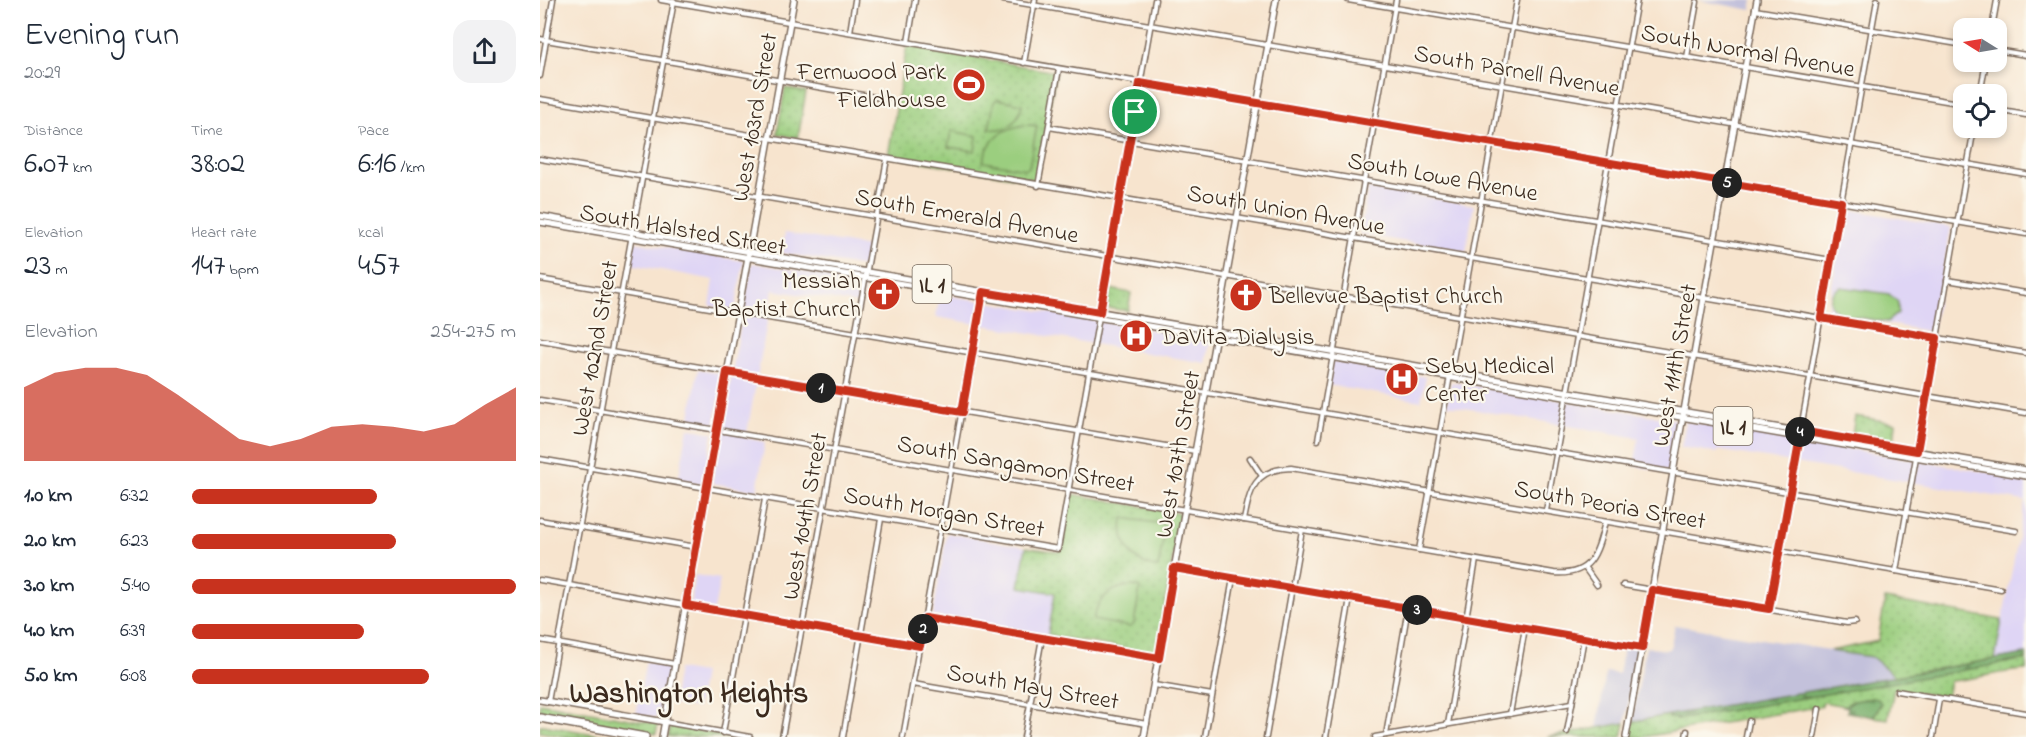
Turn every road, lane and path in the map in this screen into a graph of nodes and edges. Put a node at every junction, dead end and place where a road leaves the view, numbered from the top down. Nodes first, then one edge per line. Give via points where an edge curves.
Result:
1 (554, 0) edge
2 (660, 0) edge
3 (794, 0) edge
4 (855, 0) edge
5 (915, 0) edge
6 (1003, 0) edge
7 (1155, 0) edge
8 (1276, 0) edge
9 (1348, 0) edge
10 (1396, 0) edge
11 (1516, 0) edge
12 (1637, 0) edge
13 (1757, 0) edge
14 (1877, 0) edge
15 (1997, 0) edge
16 (674, 1) edge
17 (1697, 2) dead end
18 (1035, 3) edge
19 (1395, 8) junction
20 (1755, 10) junction
21 (1994, 18) edge
22 (790, 22) junction
23 (1151, 25) junction
24 (1512, 28) junction
25 (1872, 29) junction
26 (849, 32) junction
27 (540, 39) edge
28 (546, 40) junction
29 (908, 42) junction
30 (1953, 43) edge
31 (1268, 45) junction
32 (1628, 48) junction
33 (2007, 52) edge
34 (2026, 55) edge
35 (1687, 58) junction
36 (664, 60) junction
37 (1024, 63) junction
38 (1384, 65) junction
39 (1745, 68) junction
40 (1059, 69) junction
41 (540, 76) edge
42 (779, 80) junction
43 (1140, 83) junction
44 (1501, 85) junction
45 (1861, 87) junction
46 (540, 99) edge
47 (886, 99) dead end
48 (1953, 102) edge
49 (1258, 103) junction
50 (1618, 105) junction
51 (2007, 112) edge
52 (2026, 115) edge
53 (653, 119) junction
54 (1374, 123) junction
55 (1735, 125) junction
56 (1049, 127) junction
57 (1972, 138) edge
58 (769, 139) junction
59 (1130, 141) junction
60 (1491, 142) junction
61 (1851, 145) junction
62 (540, 159) edge
63 (887, 159) junction
64 (1247, 161) junction
65 (1608, 162) junction
66 (1968, 165) junction
67 (2026, 174) edge
68 (643, 177) junction
69 (1364, 181) junction
70 (1725, 182) junction
71 (1038, 186) junction
72 (759, 197) junction
73 (1120, 199) junction
74 (1481, 201) junction
75 (1841, 202) junction
76 (540, 216) edge
77 (877, 218) junction
78 (1237, 219) junction
79 (1597, 221) junction
80 (540, 222) edge
81 (1958, 222) junction
82 (2026, 234) edge
83 (633, 235) junction
84 (1354, 239) junction
85 (1714, 241) junction
86 (748, 255) junction
87 (1110, 257) junction
88 (1470, 259) junction
89 (1831, 260) junction
90 (866, 275) junction
91 (1226, 277) junction
92 (540, 279) edge
93 (1587, 279) junction
94 (1947, 280) junction
95 (623, 293) junction
96 (2026, 294) edge
97 (983, 295) junction
98 (1343, 297) junction
99 (1704, 298) junction
100 (738, 313) junction
101 (1099, 315) junction
102 (1460, 317) junction
103 (1821, 318) junction
104 (855, 333) junction
105 (1216, 335) junction
106 (1577, 337) junction
107 (1937, 338) junction
108 (540, 339) edge
109 (612, 352) junction
110 (2026, 353) edge
111 (972, 354) junction
112 (1333, 355) junction
113 (1694, 357) junction
114 (727, 372) junction
115 (1089, 374) junction
116 (1450, 375) junction
117 (1810, 377) junction
118 (845, 392) junction
119 (1206, 393) junction
120 (1567, 394) junction
121 (1927, 396) junction
122 (540, 400) edge
123 (601, 410) junction
124 (962, 412) junction
125 (2026, 413) edge
126 (1323, 414) junction
127 (1683, 414) junction
128 (720, 431) junction
129 (1078, 432) junction
130 (1440, 433) junction
131 (1800, 434) junction
132 (1318, 440) dead end
133 (834, 450) junction
134 (1196, 451) junction
135 (1556, 453) junction
136 (1916, 454) junction
137 (1250, 458) dead end
138 (540, 459) edge
139 (591, 468) junction
140 (951, 470) junction
141 (2026, 470) edge
142 (1673, 473) junction
143 (1262, 476) junction
144 (2026, 476) edge
145 (707, 489) junction
146 (1068, 490) junction
147 (1429, 492) junction
148 (1790, 493) junction
149 (765, 499) junction
150 (824, 509) junction
151 (1185, 510) junction
152 (1546, 511) junction
153 (1906, 512) junction
154 (881, 519) junction
155 (540, 520) edge
156 (1244, 520) junction
157 (1605, 522) junction
158 (580, 527) junction
159 (941, 529) junction
160 (1302, 530) junction
161 (1663, 531) junction
162 (2016, 531) dead end
163 (696, 547) junction
164 (1419, 550) junction
165 (1779, 551) junction
166 (1476, 560) junction
167 (1174, 568) junction
168 (1585, 568) junction
169 (1896, 571) junction
170 (1233, 578) junction
171 (540, 580) edge
172 (569, 585) junction
173 (1597, 585) dead end
174 (1623, 585) dead end
175 (1292, 588) junction
176 (2001, 589) dead end
177 (1652, 590) junction
178 (1350, 598) junction
179 (686, 605) junction
180 (1408, 608) junction
181 (1769, 609) junction
182 (744, 615) junction
183 (925, 618) junction
184 (1466, 618) junction
185 (1855, 622) dead end
186 (803, 626) junction
187 (1525, 628) junction
188 (861, 636) junction
189 (1042, 638) junction
190 (1584, 638) junction
191 (540, 640) edge
192 (559, 644) junction
193 (920, 646) junction
194 (1642, 648) junction
195 (1159, 658) junction
196 (675, 664) junction
197 (913, 684) junction
198 (1154, 685) junction
199 (1897, 691) dead end
200 (1212, 695) junction
201 (1939, 699) junction
202 (540, 700) edge
203 (548, 702) junction
204 (1572, 703) junction
205 (1030, 704) junction
206 (1819, 709) dead end
207 (2026, 713) edge
208 (1510, 714) junction
209 (540, 718) edge
210 (1749, 721) dead end
211 (665, 722) junction
212 (1147, 724) junction
213 (1448, 724) junction
214 (1687, 730) dead end
215 (1567, 732) dead end
216 (723, 733) junction
217 (1386, 735) junction
218 (663, 736) edge
219 (645, 737) edge
220 (750, 737) edge
221 (782, 737) edge
222 (843, 737) edge
223 (903, 737) edge
224 (1024, 737) edge
225 (1144, 737) edge
226 (1205, 737) edge
227 (1266, 737) edge
228 (1326, 737) edge
229 (1375, 737) edge
230 (1626, 737) edge
231 (1686, 737) edge
232 (1746, 737) edge
233 (1814, 737) edge
234 (1933, 737) edge

1 - 28 street
2 - 16 street
3 - 22 main road, West 103rd Street
4 - 26 street
5 - 29 street
6 - 18 street, South Parnell Avenue
7 - 23 street
8 - 31 main road, West 107th Street
9 - 19 street, South Normal Avenue
10 - 19 street
11 - 24 street
12 - 32 street
13 - 20 main road, West 111th Street
14 - 25 street
15 - 21 street
16 - 22 street
16 - 36 street, West 102nd Street
17 - 35 street
18 - 23 street, South Parnell Avenue
18 - 37 street
19 - 24 street, South Normal Avenue
19 - 38 street
20 - 25 street
20 - 39 main road, West 111th Street
22 - 26 street
22 - 42 main road, West 103rd Street
23 - 31 street, South Parnell Avenue
23 - 43 street
24 - 32 street, South Normal Avenue
24 - 44 street
25 - 30 street
25 - 45 street
26 - 29 street
27 - 28 street
28 - 36 street
28 - 41 street
29 - 37 street
31 - 38 street, South Parnell Avenue
31 - 49 main road, West 107th Street
32 - 35 street, South Normal Avenue
32 - 50 street
33 - 34 street
35 - 39 street, South Normal Avenue
36 - 42 street
36 - 53 street, West 102nd Street
37 - 40 street
38 - 44 street, South Parnell Avenue
38 - 54 street
39 - 45 street, South Normal Avenue
39 - 55 main road, West 111th Street
40 - 43 street
40 - 56 street
42 - 47 street
42 - 58 main road, West 103rd Street
43 - 49 street
43 - 59 street
44 - 50 street, South Parnell Avenue
44 - 60 street
45 - 48 street, South Normal Avenue
45 - 61 street
46 - 53 street, South Union Avenue
49 - 54 street
49 - 64 main road, West 107th Street
50 - 55 street, South Parnell Avenue
50 - 65 street
51 - 52 street
53 - 58 street, South Union Avenue
53 - 68 street, West 102nd Street
54 - 60 street
54 - 69 street
55 - 61 street, South Parnell Avenue
55 - 70 main road, West 111th Street
56 - 59 street, South Lowe Avenue
56 - 71 street
57 - 66 street
58 - 63 street, South Union Avenue
58 - 72 main road, West 103rd Street
59 - 64 street, South Lowe Avenue
59 - 73 street
60 - 65 street
60 - 74 street
61 - 66 street, South Parnell Avenue
61 - 75 street
62 - 68 street, South Emerald Avenue
63 - 71 street, South Union Avenue
63 - 77 street, West 104th Street
64 - 69 street, South Lowe Avenue
64 - 78 main road, West 107th Street
65 - 70 street
65 - 79 street
66 - 67 street, South Parnell Avenue
66 - 81 street
68 - 72 street, South Emerald Avenue
68 - 83 street, West 102nd Street
69 - 74 street, South Lowe Avenue
69 - 84 street
70 - 75 street
70 - 85 main road, West 111th Street
71 - 73 street, South Union Avenue
72 - 77 street, South Emerald Avenue
72 - 86 main road, West 103rd Street
73 - 78 street, South Union Avenue
73 - 87 street
74 - 79 street, South Lowe Avenue
74 - 88 street
75 - 81 street
75 - 89 street
76 - 83 main road, South Halsted Street / IL 1
77 - 87 street, South Emerald Avenue
77 - 90 street, West 104th Street
78 - 84 street, South Union Avenue
78 - 91 main road, West 107th Street
79 - 85 street, South Lowe Avenue
79 - 93 street
80 - 83 main road, South Halsted Street / IL 1
81 - 82 street
81 - 94 street
83 - 86 main road, South Halsted Street / IL 1
83 - 95 street, West 102nd Street
84 - 88 street, South Union Avenue
84 - 98 street
85 - 89 street, South Lowe Avenue
85 - 99 main road, West 111th Street
86 - 90 main road, South Halsted Street / IL 1
86 - 100 main road, West 103rd Street
87 - 91 street, South Emerald Avenue
87 - 101 street
88 - 93 street, South Union Avenue
88 - 102 street
89 - 103 street
90 - 97 main road, South Halsted Street / IL 1
90 - 104 street, West 104th Street
91 - 98 street, South Emerald Avenue
91 - 105 main road, West 107th Street
92 - 95 street
93 - 99 street, South Union Avenue
93 - 106 street
94 - 96 street
94 - 107 street
95 - 100 street
95 - 109 street, West 102nd Street
97 - 101 main road, South Halsted Street / IL 1
97 - 111 street
98 - 102 street, South Emerald Avenue
98 - 112 street
99 - 103 street, South Union Avenue
99 - 113 main road, West 111th Street
100 - 104 street
100 - 114 main road, West 103rd Street
101 - 105 main road, South Halsted Street / IL 1
101 - 115 street
102 - 106 street, South Emerald Avenue
102 - 116 street
103 - 107 street, South Union Avenue
103 - 117 street
104 - 111 street
104 - 118 street, West 104th Street
105 - 112 main road, South Halsted Street / IL 1
105 - 119 main road, West 107th Street
106 - 113 street, South Emerald Avenue
106 - 120 street
107 - 110 street, South Union Avenue
107 - 121 street
108 - 109 street
109 - 114 street
109 - 123 street, West 102nd Street
111 - 115 street
111 - 124 street
112 - 116 main road, South Halsted Street / IL 1
112 - 126 street
113 - 117 street, South Emerald Avenue
113 - 127 main road, West 111th Street
114 - 118 street
114 - 128 main road, West 103rd Street
115 - 119 street
115 - 129 street
116 - 120 main road, South Halsted Street / IL 1
116 - 130 street
117 - 121 street, South Emerald Avenue
117 - 131 street
118 - 124 street
118 - 133 street, West 104th Street
119 - 126 street
119 - 134 main road, West 107th Street
120 - 127 main road, South Halsted Street / IL 1
120 - 135 street
121 - 125 street, South Emerald Avenue
121 - 136 street
122 - 123 street, South Sangamon Street
123 - 128 street, South Sangamon Street
123 - 139 street, West 102nd Street
124 - 129 street
124 - 140 street
126 - 130 street
126 - 132 street
127 - 131 main road, South Halsted Street / IL 1
127 - 142 main road, West 111th Street
128 - 133 street, South Sangamon Street
128 - 145 main road, West 103rd Street
129 - 134 street
129 - 146 street
130 - 135 street
130 - 147 street
131 - 136 main road, South Halsted Street / IL 1
131 - 148 street
133 - 140 street, South Sangamon Street
133 - 150 street, West 104th Street
134 - 151 main road, West 107th Street
135 - 142 street
135 - 152 street
136 - 141 main road, South Halsted Street / IL 1
136 - 144 main road, South Halsted Street / IL 1
136 - 153 street
137 - 143 street
138 - 139 street, South Morgan Street
139 - 145 street, South Morgan Street
139 - 158 street, West 102nd Street
140 - 146 street, South Sangamon Street
140 - 159 street
142 - 148 street
142 - 161 main road, West 111th Street
143 - 147 street, South Peoria Street via 1291,468
143 - 156 street via 1251,491
145 - 149 street, South Morgan Street
145 - 163 main road, West 103rd Street
146 - 151 street, South Sangamon Street
146 - 159 street, South Morgan Street via 1058,549
147 - 152 street, South Peoria Street
147 - 164 street
148 - 153 street
148 - 165 street
149 - 150 street, South Morgan Street
149 - 182 street
150 - 154 street, South Morgan Street
150 - 186 street, West 104th Street
151 - 156 street, South Sangamon Street
151 - 167 main road, West 107th Street
152 - 157 street, South Peoria Street
153 - 162 street
153 - 169 street
154 - 159 street, South Morgan Street
154 - 188 street
155 - 158 street
156 - 160 street, South Sangamon Street
157 - 161 street, South Peoria Street
157 - 168 street via 1597,551
158 - 163 street
158 - 172 street, West 102nd Street
159 - 183 street
160 - 164 street, South Sangamon Street
160 - 175 street
161 - 165 street, South Peoria Street
161 - 177 main road, West 111th Street
163 - 179 main road, West 103rd Street
164 - 166 street, South Sangamon Street
165 - 169 street, South Peoria Street
165 - 181 street
166 - 168 street, South Sangamon Street via 1560,574
166 - 184 street
167 - 170 street
167 - 195 main road, West 107th Street
168 - 173 street
169 - 176 street, South Peoria Street
170 - 175 street
170 - 200 street
171 - 172 street
172 - 179 street
172 - 192 street, West 102nd Street
174 - 177 street
175 - 178 street
175 - 227 street
177 - 181 street
177 - 194 main road, West 111th Street
178 - 180 street
178 - 228 street
179 - 182 street
179 - 196 main road, West 103rd Street
180 - 184 street
180 - 217 street
181 - 185 street
182 - 186 street
182 - 216 street
183 - 189 street
183 - 193 street
184 - 187 street
184 - 213 street
186 - 188 street
186 - 221 street, West 104th Street
187 - 190 street
187 - 208 street
188 - 193 street
188 - 222 street
189 - 195 street
189 - 205 street
190 - 194 street
190 - 204 street
191 - 192 street
192 - 196 street
192 - 203 street, West 102nd Street
193 - 197 street
194 - 230 main road, West 111th Street
195 - 198 main road, West 107th Street
196 - 211 main road, West 103rd Street
197 - 205 street, South May Street
197 - 223 street
198 - 200 street
198 - 212 main road, West 107th Street
199 - 201 street
200 - 226 street
201 - 207 street
201 - 234 street
202 - 203 main road
203 - 211 main road
204 - 208 street
204 - 215 street
205 - 212 street, South May Street
205 - 224 street
206 - 233 street
208 - 213 street
209 - 219 highway
210 - 232 street
211 - 216 street
211 - 218 main road, West 103rd Street
212 - 225 main road, West 107th Street
213 - 217 street
214 - 231 street
216 - 220 street
217 - 229 street

